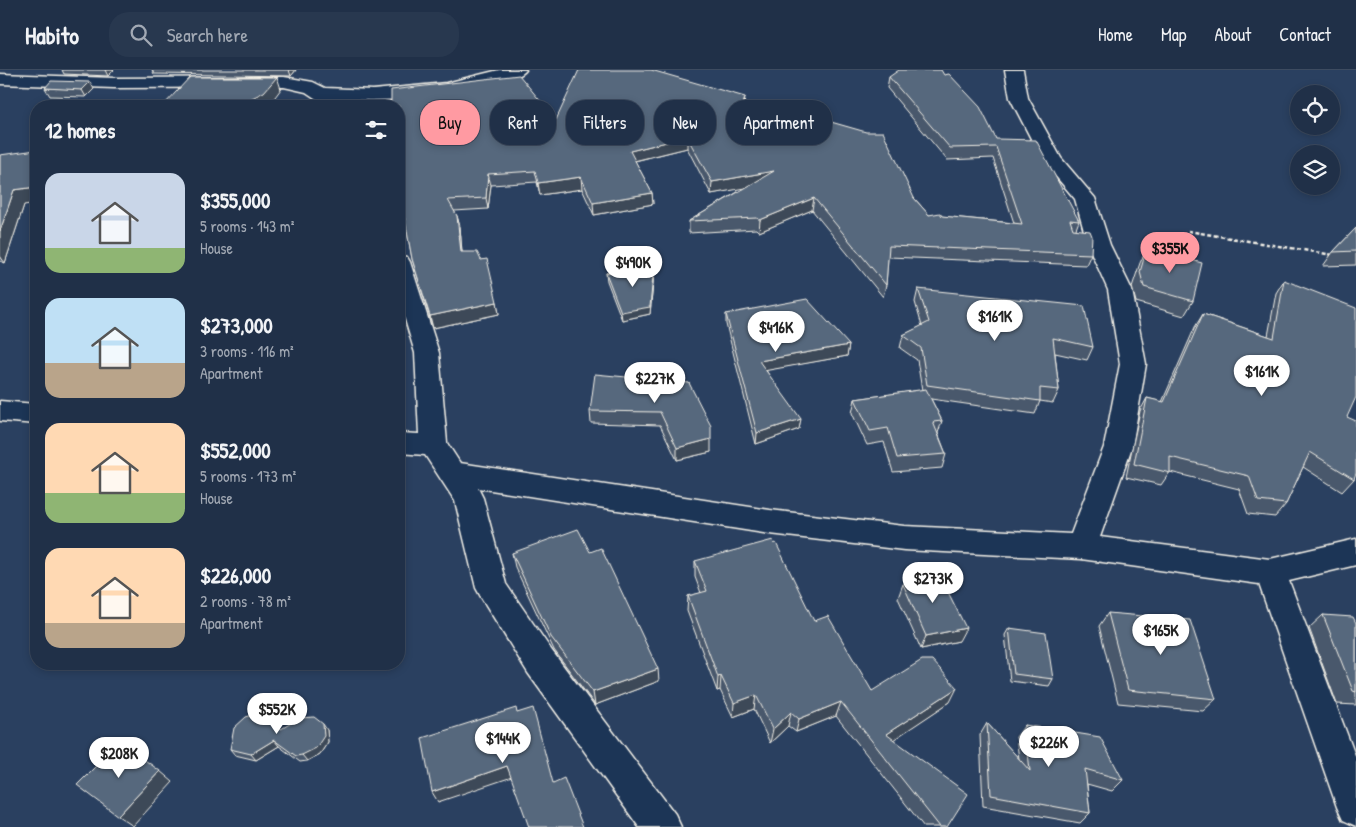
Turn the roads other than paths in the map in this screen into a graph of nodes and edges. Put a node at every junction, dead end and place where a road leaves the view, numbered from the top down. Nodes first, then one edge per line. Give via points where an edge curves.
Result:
1 (517, 70) edge
2 (1014, 70) edge
3 (0, 79) edge
4 (325, 93) junction
5 (331, 100) edge
6 (405, 282) edge
7 (0, 411) edge
8 (30, 414) edge
9 (405, 443) edge
10 (433, 445) junction
11 (454, 473) junction
12 (1081, 547) junction
13 (1356, 552) edge
14 (1270, 572) junction
15 (1356, 807) edge
16 (662, 827) edge

1 - 4 street via 442,88 371,95
2 - 12 street via 1019,98 1052,160 1084,198 1099,245 1120,290 1133,364 1118,446
3 - 4 street via 114,83 284,82
4 - 5 street
6 - 10 street via 427,353
7 - 8 street
9 - 10 street
10 - 11 street
11 - 12 street via 770,522 904,538
11 - 16 street via 468,498 492,588 540,662
12 - 14 street
13 - 14 street
14 - 15 street

